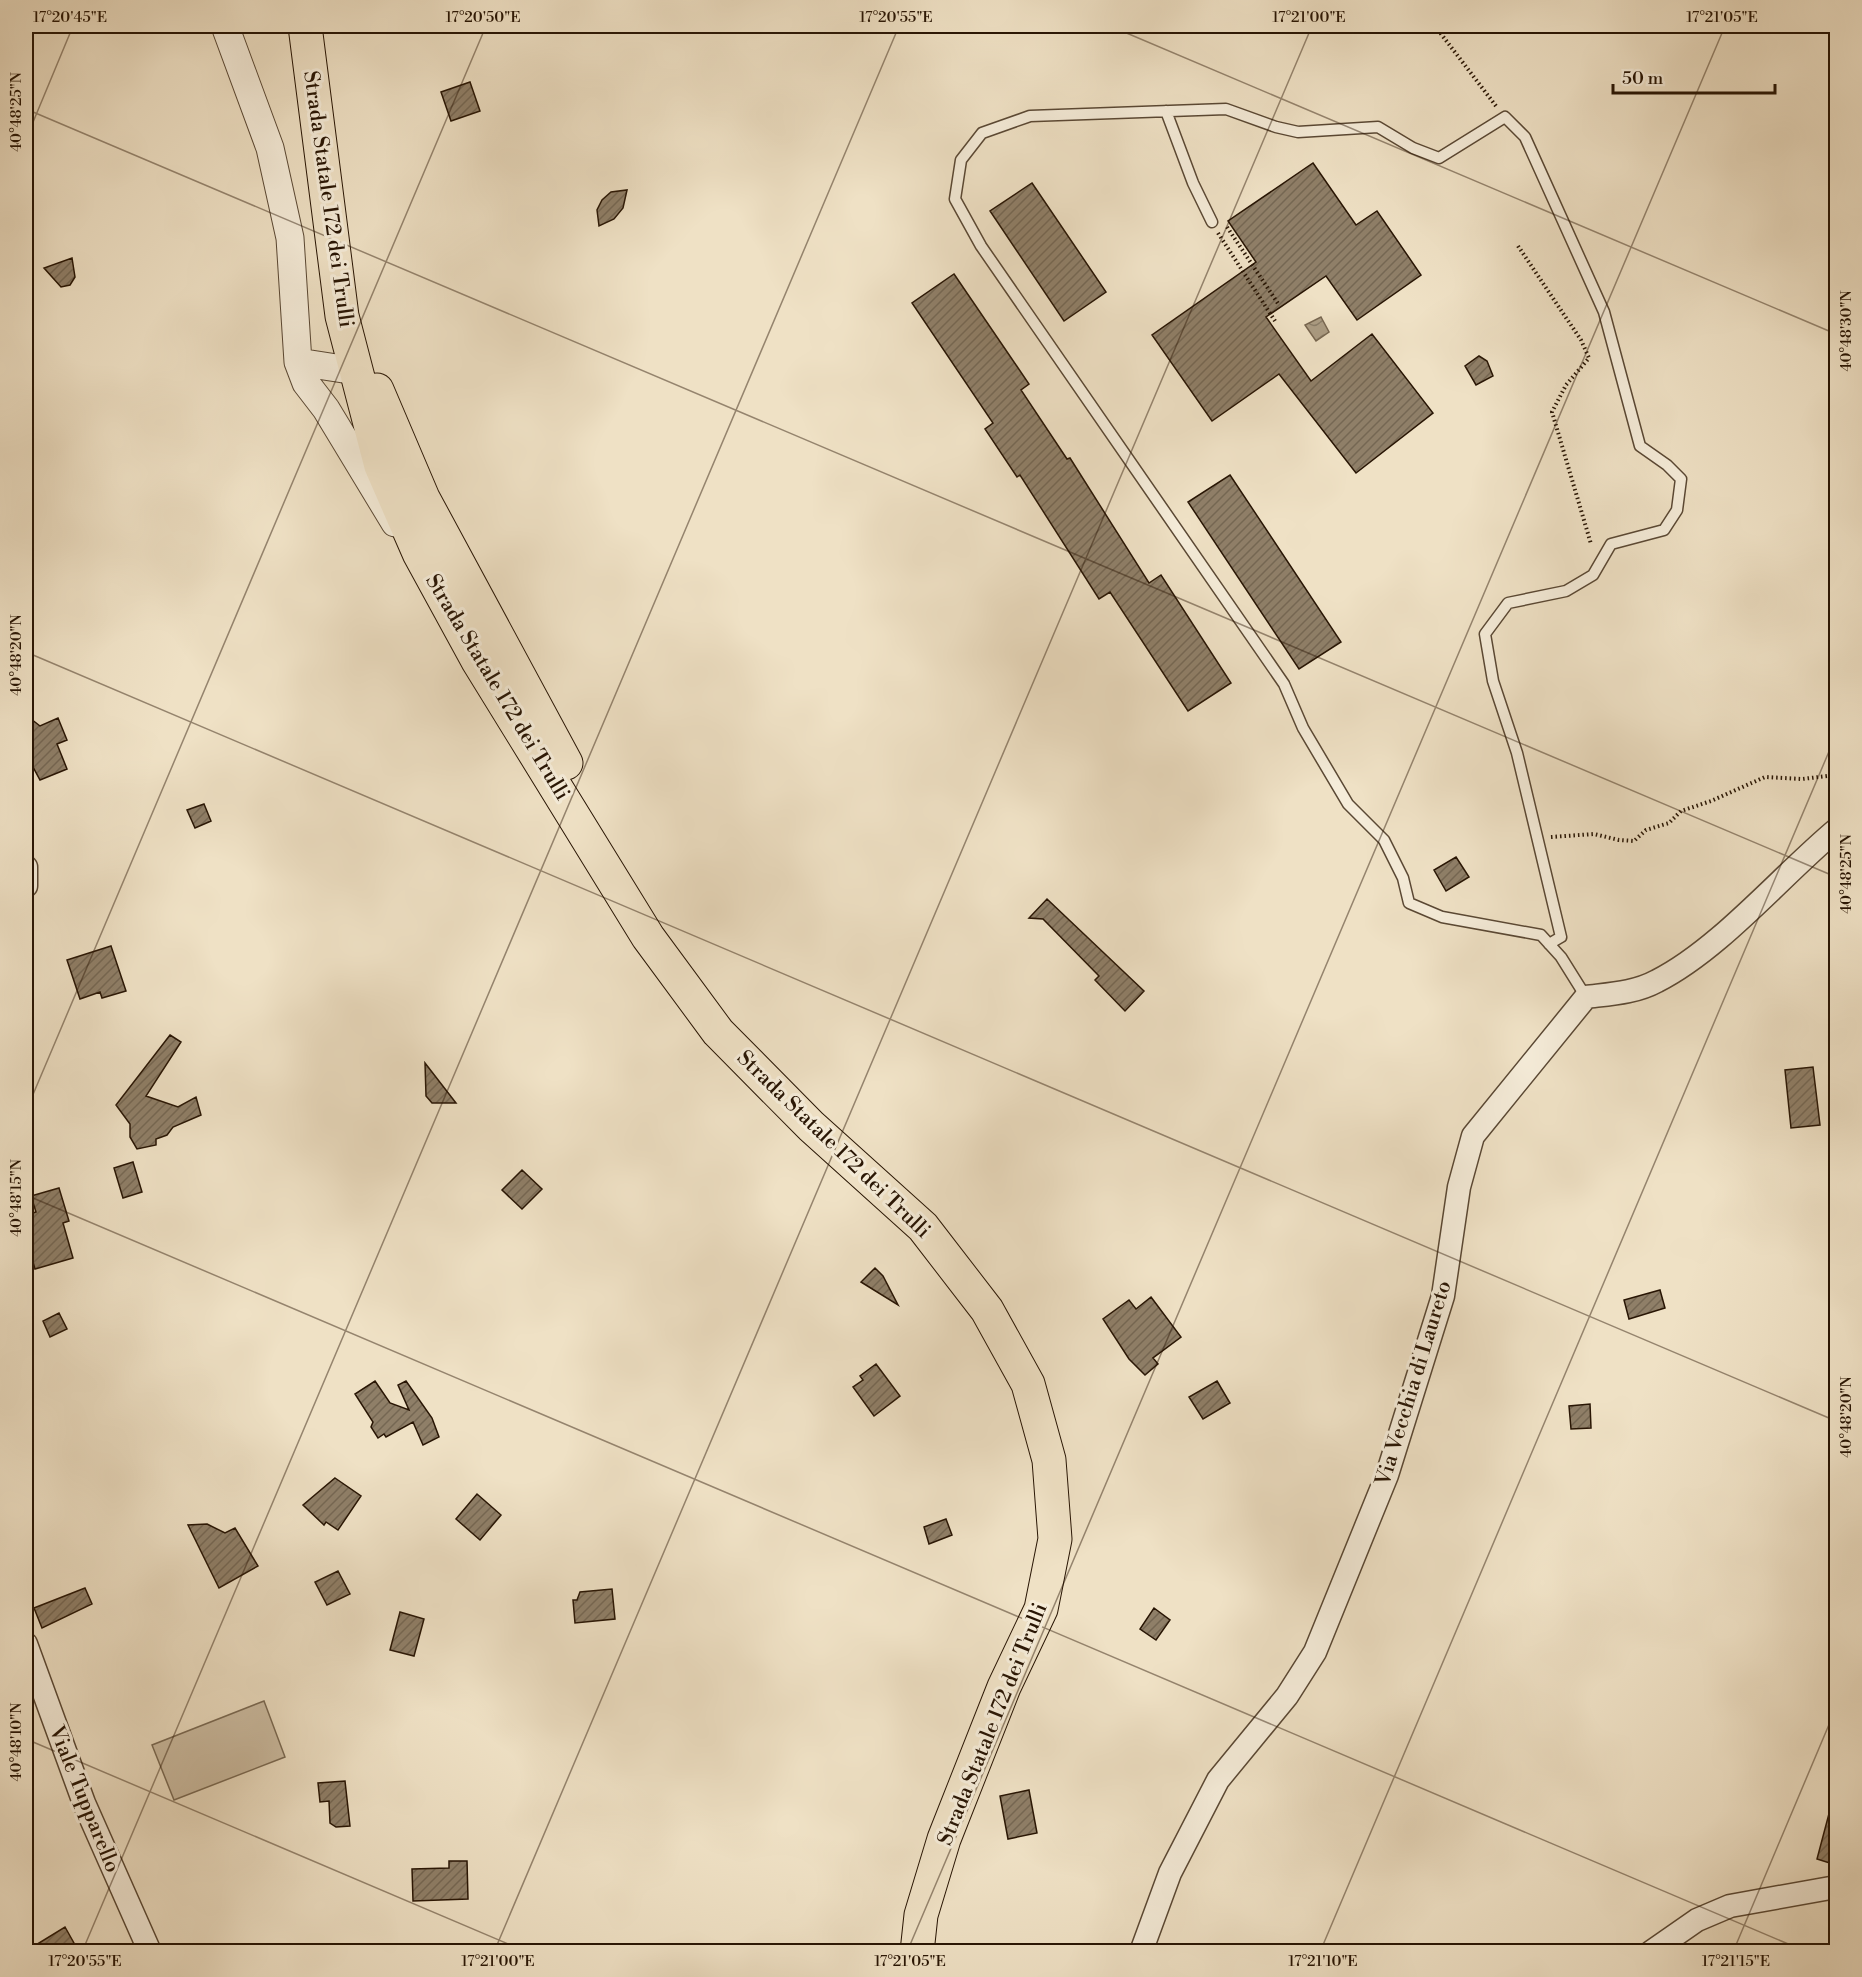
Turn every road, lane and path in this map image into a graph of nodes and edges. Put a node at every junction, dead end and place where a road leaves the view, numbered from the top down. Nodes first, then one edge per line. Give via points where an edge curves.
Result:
1 (225, 26) edge
2 (305, 26) edge
3 (1435, 26) edge
4 (1166, 111) junction
5 (1504, 117) junction
6 (1211, 220) junction
7 (1518, 246) dead end
8 (1279, 305) dead end
9 (1275, 321) dead end
10 (298, 362) junction
11 (356, 371) junction
12 (364, 404) junction
13 (326, 409) junction
14 (419, 554) junction
15 (1593, 575) junction
16 (1836, 775) edge
17 (1836, 830) edge
18 (1538, 840) junction
19 (26, 867) edge
20 (26, 886) edge
21 (1549, 944) junction
22 (683, 981) junction
23 (1586, 997) junction
24 (26, 1644) edge
25 (1836, 1887) edge
26 (150, 1952) edge
27 (917, 1952) edge
28 (1141, 1952) edge
29 (1651, 1952) edge

1 - 10 street via 270,148 290,238
2 - 11 main road, Strada Statale 172 dei Trulli via 340,305
3 - 5 path
4 - 5 lane via 1226,109 1298,132 1378,127 1439,158
4 - 6 lane
4 - 21 lane via 1030,116 982,133 961,159 955,199 981,246 1284,684 1303,728 1348,804 1384,840 1403,878 1408,903 1442,917 1541,935
5 - 15 lane via 1525,137 1604,312 1640,446 1681,479 1677,510 1664,530 1611,544
6 - 8 path via 1218,213
6 - 9 path
7 - 15 path via 1589,358 1566,385 1552,412 1591,541
10 - 11 street
10 - 13 street via 306,383
11 - 12 main road, Strada Statale 172 dei Trulli
11 - 22 main road, Strada Statale 172 dei Trulli via 379,392 423,498
12 - 13 street via 342,414
12 - 14 main road, Strada Statale 172 dei Trulli via 381,466
13 - 14 street via 386,512
14 - 22 main road, Strada Statale 172 dei Trulli via 478,661 648,937
15 - 18 lane via 1566,591 1508,603 1485,634 1493,681 1517,753
16 - 18 path via 1802,779 1765,777 1681,811 1669,823 1646,830 1634,841 1594,834
17 - 23 street via 1704,950 1657,982 1627,992
18 - 21 lane via 1561,937
19 - 20 street
21 - 23 lane
22 - 27 main road, Strada Statale 172 dei Trulli via 718,1032 811,1126 923,1227 987,1310 1028,1384 1049,1460 1055,1539 1041,1609 1004,1687 944,1839 921,1914
23 - 28 street, Via Vecchia di Laureto via 1473,1136 1459,1187 1443,1296 1382,1486 1315,1652 1287,1696 1218,1780 1170,1873
24 - 26 street, Viale Tupparello via 84,1803
25 - 29 street via 1730,1906 1697,1920

